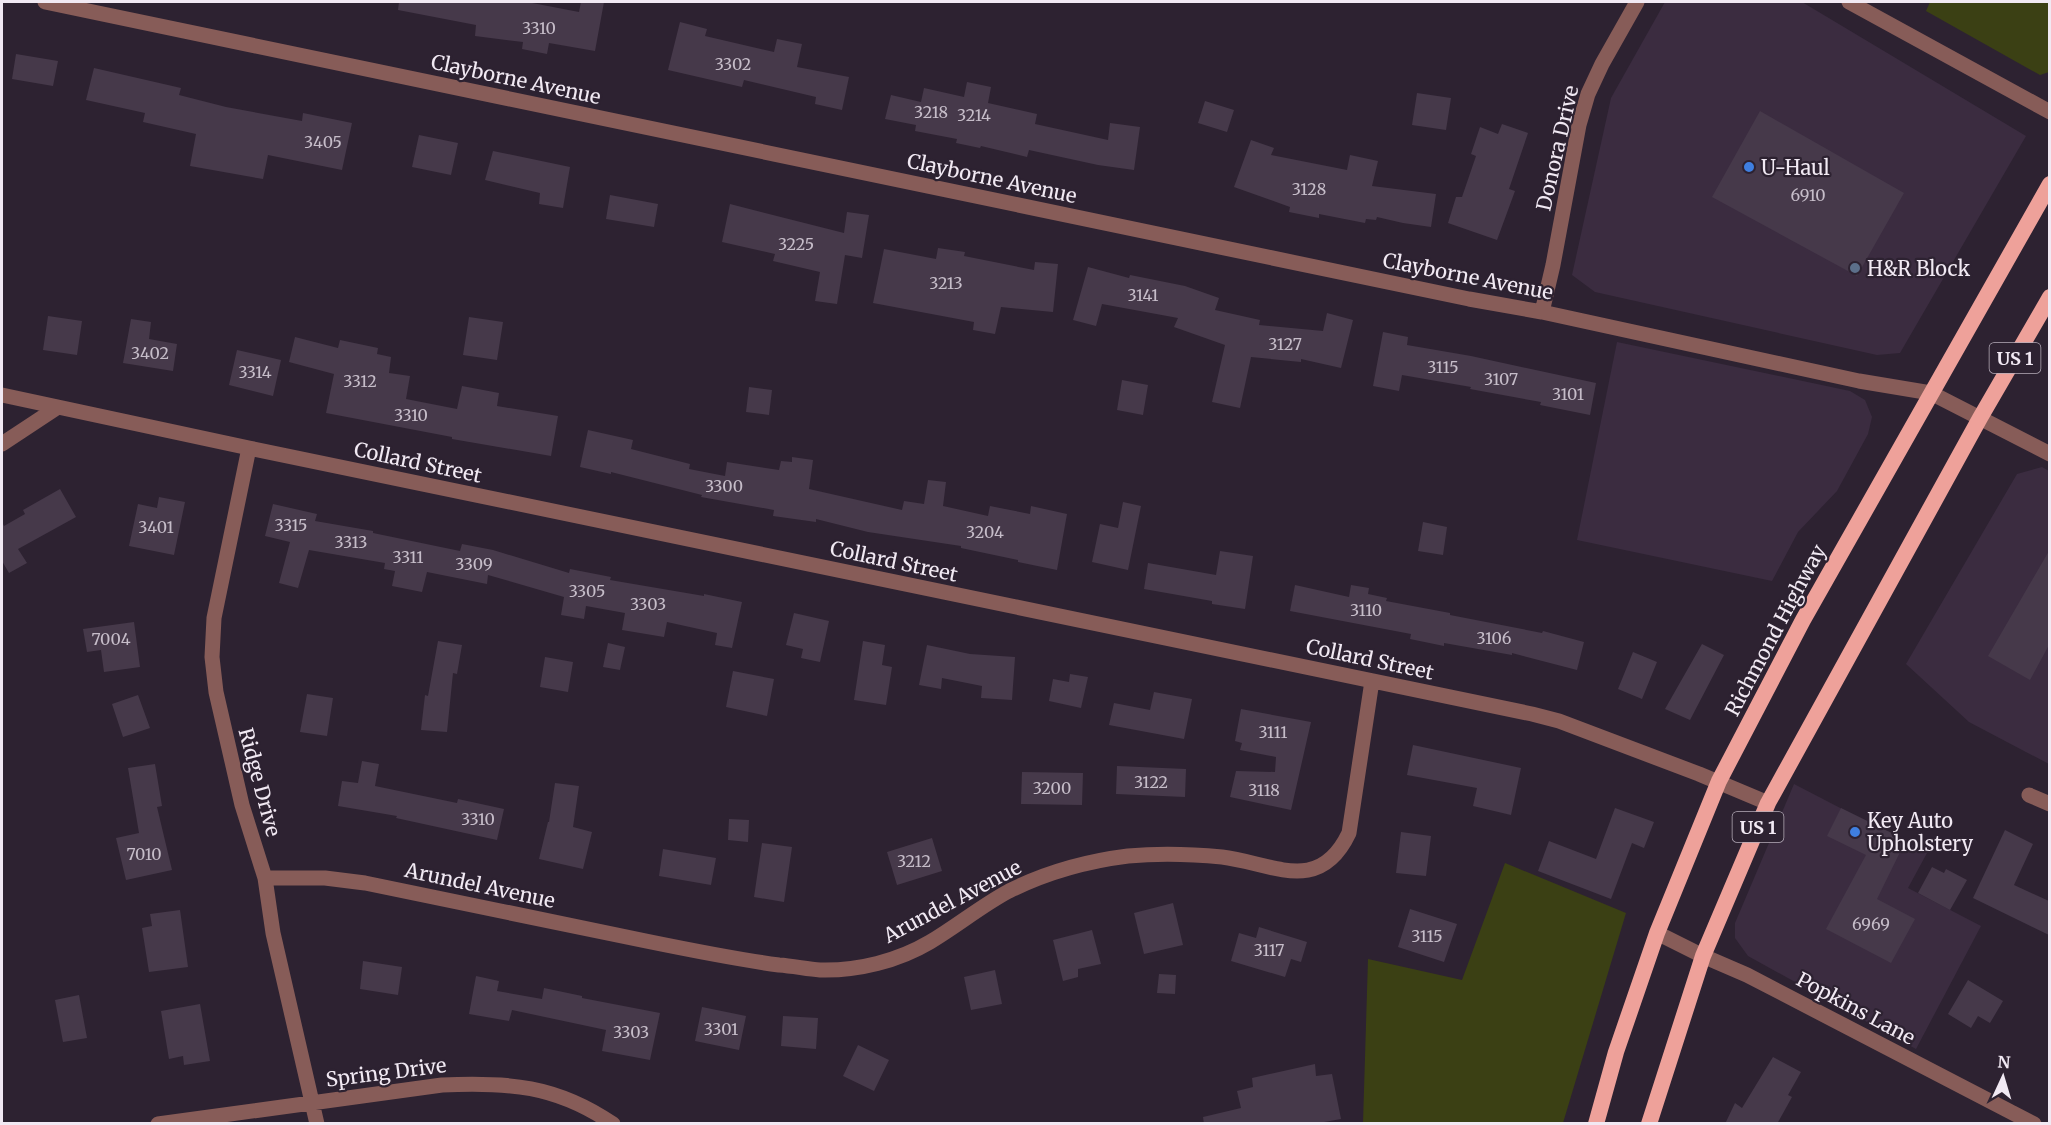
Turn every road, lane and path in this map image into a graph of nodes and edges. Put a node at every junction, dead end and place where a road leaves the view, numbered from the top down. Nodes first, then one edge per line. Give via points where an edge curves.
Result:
1 (45, 2) edge
2 (1637, 2) edge
3 (1849, 2) edge
4 (2049, 112) edge
5 (2049, 184) edge
6 (2049, 297) edge
7 (1542, 312) junction
8 (1931, 393) junction
9 (2, 395) edge
10 (58, 407) junction
11 (1980, 418) junction
12 (2, 444) edge
13 (249, 448) junction
14 (2049, 454) edge
15 (1372, 681) junction
16 (1719, 781) junction
17 (2029, 795) dead end
18 (1768, 803) junction
19 (2049, 804) edge
20 (265, 878) junction
21 (1657, 933) junction
22 (1703, 956) junction
23 (312, 1103) junction
24 (158, 1124) edge
25 (317, 1124) edge
26 (613, 1124) edge
27 (1596, 1124) edge
28 (1649, 1124) edge
29 (2034, 1124) edge

1 - 7 street, Clayborne Avenue
2 - 7 street, Donora Drive via 1588,94
3 - 4 street
5 - 8 highway, Richmond Highway / US 1
6 - 11 highway, US 1
7 - 8 street, Clayborne Avenue
8 - 11 street, Clayborne Avenue
8 - 16 highway, Richmond Highway / US 1 via 1793,639
9 - 10 street, Collard Street
10 - 12 street
10 - 13 street, Collard Street
11 - 14 street, Clayborne Avenue
11 - 18 highway, US 1
13 - 15 street, Collard Street
13 - 20 street, Ridge Drive via 214,618 212,657 216,692 242,805
15 - 16 street, Collard Street via 1559,721
15 - 20 street, Arundel Avenue via 1349,833 1329,862 1299,872 1179,853 1091,863 1010,891 930,942 869,965 818,970 735,959 365,883
16 - 18 street, Collard Street
16 - 21 highway, Richmond Highway / US 1
17 - 19 street
18 - 22 highway, US 1
20 - 23 street, Ridge Drive via 273,933
21 - 22 street, Popkins Lane
21 - 27 highway, Richmond Highway / US 1
22 - 28 highway, US 1
22 - 29 street, Popkins Lane
23 - 24 street, Spring Drive
23 - 25 street, Ridge Drive
23 - 26 street, Spring Drive via 442,1085 512,1084 553,1094

